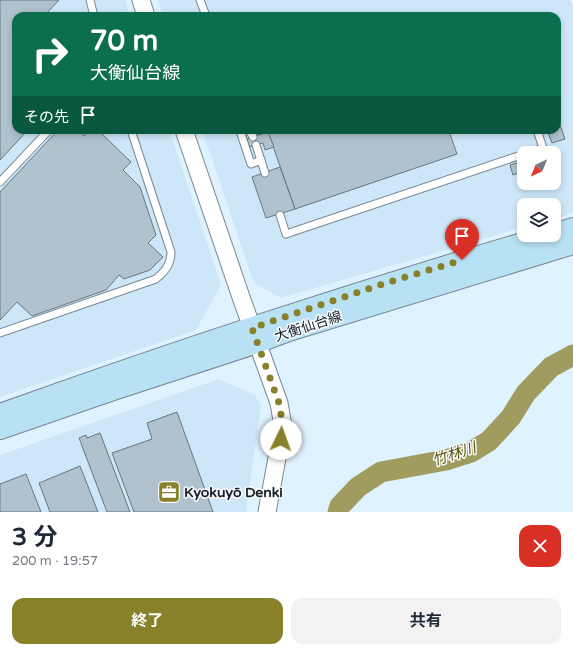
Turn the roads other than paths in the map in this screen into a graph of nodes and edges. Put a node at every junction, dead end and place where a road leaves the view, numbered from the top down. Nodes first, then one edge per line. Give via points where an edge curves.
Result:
1 (90, 0) edge
2 (141, 0) edge
3 (200, 0) edge
4 (93, 12) edge
5 (145, 12) edge
6 (204, 12) edge
7 (45, 134) edge
8 (132, 134) edge
9 (185, 134) edge
10 (240, 134) edge
11 (251, 134) edge
12 (538, 134) edge
13 (253, 137) dead end
14 (256, 145) dead end
15 (542, 146) edge
16 (517, 156) edge
17 (261, 160) junction
18 (265, 173) dead end
19 (0, 182) edge
20 (280, 215) dead end
21 (573, 228) edge
22 (561, 232) edge
23 (526, 242) edge
24 (573, 244) edge
25 (0, 332) edge
26 (255, 336) junction
27 (0, 414) edge
28 (0, 429) edge
29 (267, 512) edge

1 - 4 lane
2 - 5 street
3 - 6 lane
7 - 19 lane
8 - 25 lane via 171,252 171,260 166,270 156,279
9 - 26 street
10 - 17 lane via 251,164
11 - 13 lane
12 - 15 lane
14 - 17 lane
16 - 20 lane via 286,234
17 - 18 lane
21 - 22 main road
23 - 26 main road, 大衡仙台線 via 383,284
24 - 26 main road, 大衡仙台線 via 312,324
26 - 27 main road, 大衡仙台線 via 100,378
26 - 28 main road, 大衡仙台線 via 105,393
26 - 29 street via 279,403 283,426

